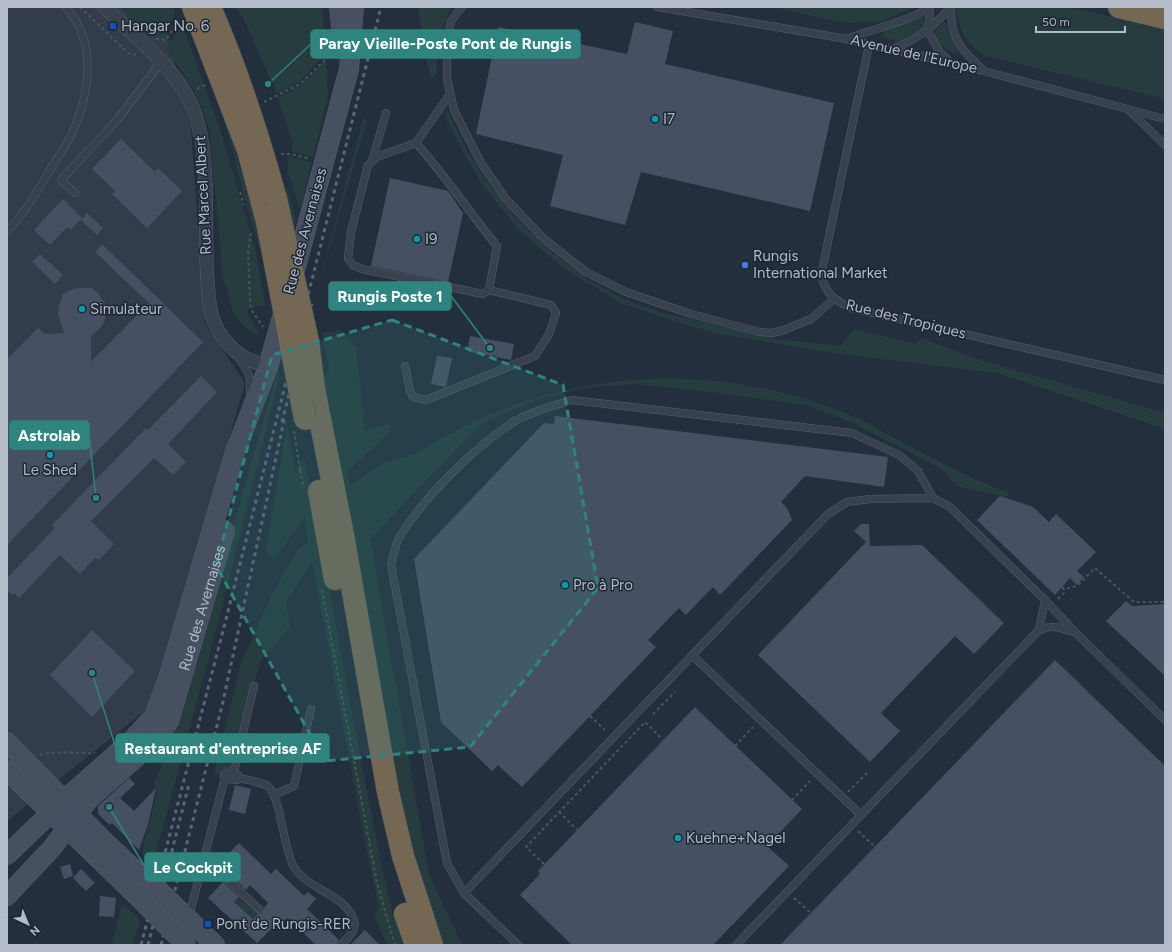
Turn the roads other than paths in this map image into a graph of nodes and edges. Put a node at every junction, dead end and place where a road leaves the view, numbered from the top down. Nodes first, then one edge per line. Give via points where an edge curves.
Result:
1 (65, 7) edge
2 (104, 7) edge
3 (210, 7) edge
4 (225, 7) edge
5 (339, 7) edge
6 (354, 7) edge
7 (462, 7) edge
8 (658, 7) edge
9 (930, 7) edge
10 (951, 7) edge
11 (1119, 7) edge
12 (188, 12) edge
13 (1165, 18) edge
14 (928, 31) junction
15 (847, 38) junction
16 (868, 45) junction
17 (892, 49) junction
18 (161, 62) junction
19 (950, 62) junction
20 (984, 71) junction
21 (450, 94) junction
22 (341, 95) junction
23 (1129, 110) junction
24 (386, 113) dead end
25 (1165, 119) edge
26 (416, 143) junction
27 (1165, 145) edge
28 (372, 162) junction
29 (46, 176) junction
30 (61, 180) junction
31 (75, 194) dead end
32 (276, 199) junction
33 (7, 232) edge
34 (488, 290) junction
35 (834, 299) junction
36 (231, 347) junction
37 (405, 366) dead end
38 (268, 367) junction
39 (1165, 380) edge
40 (235, 451) junction
41 (933, 498) junction
42 (335, 575) junction
43 (1045, 600) junction
44 (1039, 630) junction
45 (1076, 634) junction
46 (692, 655) junction
47 (254, 686) dead end
48 (311, 709) dead end
49 (1165, 720) edge
50 (7, 742) edge
51 (7, 770) edge
52 (232, 777) junction
53 (273, 795) junction
54 (58, 806) junction
55 (860, 814) junction
56 (73, 821) junction
57 (7, 855) edge
58 (202, 860) junction
59 (464, 893) junction
60 (7, 896) edge
61 (259, 909) dead end
62 (184, 915) junction
63 (181, 940) edge
64 (215, 945) edge
65 (341, 945) edge
66 (416, 945) edge
67 (432, 945) edge
68 (518, 945) edge
69 (736, 945) edge

1 - 29 lane via 82,30 88,60 85,97 74,129
2 - 18 street, Rue Marcel Albert
3 - 32 highway via 261,142
4 - 32 highway via 262,103 278,154
5 - 22 main road, Rue des Avernaises via 343,48
6 - 22 main road, Rue des Avernaises via 350,63
7 - 21 lane via 451,21 447,44 447,79
8 - 15 lane, Avenue de l'Europe
9 - 14 lane
9 - 15 lane via 894,24
10 - 14 lane
10 - 20 lane via 953,31 958,44
11 - 13 highway
12 - 42 highway, bridge via 248,150 259,227 305,419
14 - 17 lane via 912,42
14 - 19 lane via 939,51
15 - 16 lane, Avenue de l'Europe
16 - 17 lane, Avenue de l'Europe
16 - 35 lane, Rue des Tropiques via 821,275 824,287
17 - 19 lane, Avenue de l'Europe
18 - 30 lane via 118,119
18 - 36 street, Rue Marcel Albert via 187,96 200,132 204,163 208,295 212,316
19 - 20 lane, Avenue de l'Europe
20 - 23 lane, Avenue de l'Europe
21 - 26 lane
21 - 35 lane via 454,110 481,163 512,204 544,239 580,267 620,289 691,314 772,333 811,318
22 - 38 main road, Rue des Avernaises
23 - 25 lane, Avenue de l'Europe
23 - 27 lane
24 - 28 lane
26 - 28 lane via 379,156
26 - 34 lane via 450,182 497,246
28 - 34 lane via 368,165 363,178 351,232 348,259 353,265 483,294
29 - 30 lane
29 - 33 lane via 21,217
30 - 31 lane
32 - 42 highway, bridge via 308,341
34 - 37 lane via 554,307 556,313 550,331 535,356 426,400 413,397
35 - 39 lane, Rue des Tropiques via 851,308 882,316
36 - 38 street, Rue Marcel Albert via 243,356
36 - 40 lane via 249,373 251,385
38 - 40 main road, Rue des Avernaises
38 - 56 main road, Rue des Avernaises via 256,429 169,721 148,747 89,799
40 - 54 main road, Rue des Avernaises via 168,679 154,716 132,740
41 - 43 lane via 950,507
41 - 46 lane via 847,502 828,514
41 - 59 lane via 918,471 899,455 852,433 572,400 540,409 516,421 481,445 427,500 398,539 391,565 448,863
42 - 66 highway via 380,820
42 - 67 highway via 403,856
43 - 44 lane
43 - 45 lane
44 - 45 lane via 1058,626
44 - 55 lane
45 - 49 lane
46 - 55 lane
46 - 59 lane
47 - 52 lane
48 - 53 lane via 294,786
50 - 54 main road
51 - 54 main road
52 - 53 lane via 266,785 271,788
52 - 58 lane via 224,781
53 - 65 lane via 279,810 288,855 294,868 307,882 342,903 350,911 355,922 354,930
54 - 56 main road
54 - 57 main road, Rue des Avernaises
55 - 69 lane
56 - 60 main road, Rue des Avernaises
56 - 62 main road, bridge via 143,875
56 - 63 main road, bridge via 135,894
58 - 61 lane via 215,868
58 - 62 lane
59 - 68 lane
62 - 64 main road

